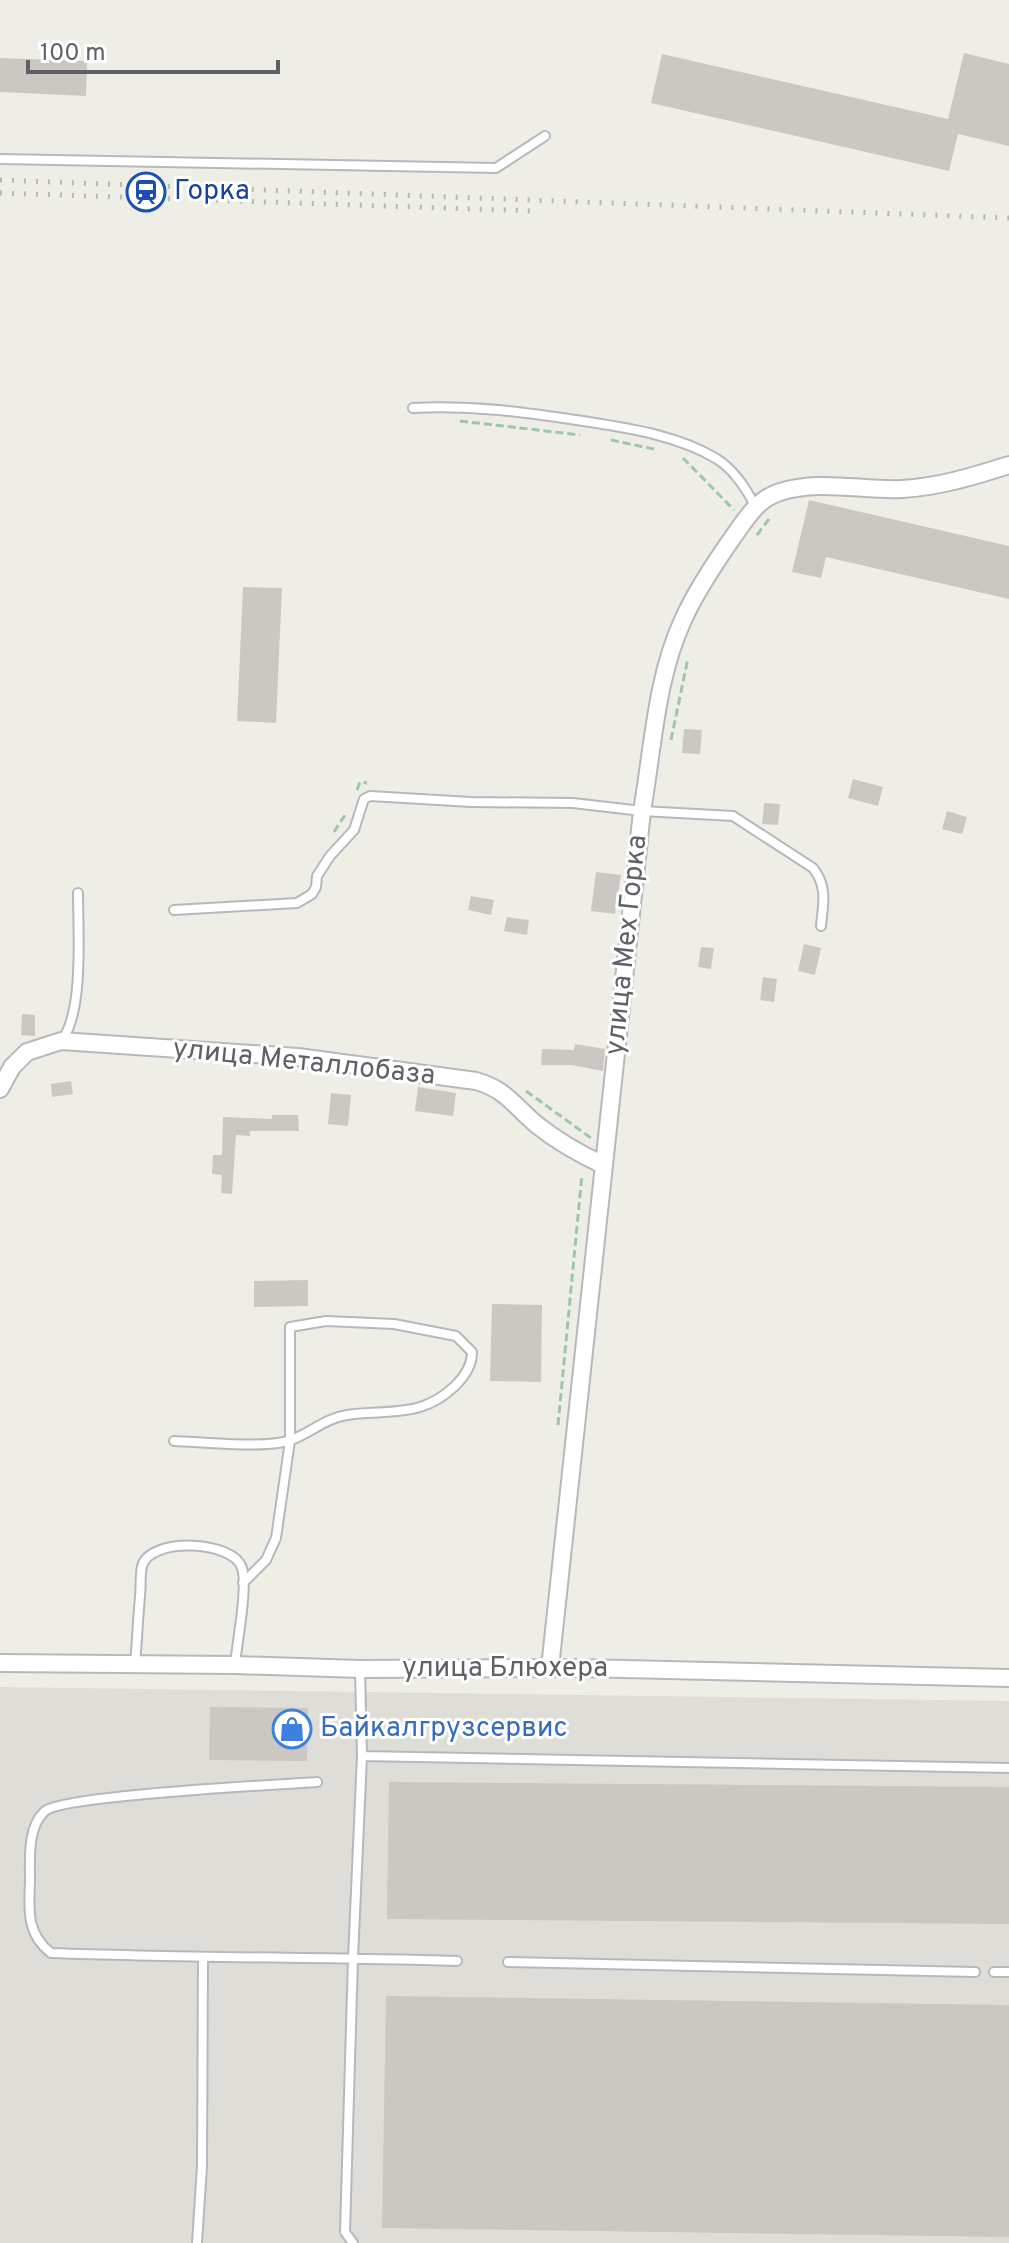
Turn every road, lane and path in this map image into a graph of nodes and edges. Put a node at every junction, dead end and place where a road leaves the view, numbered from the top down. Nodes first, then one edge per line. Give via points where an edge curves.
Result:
1 (545, 136) dead end
2 (0, 159) edge
3 (413, 408) dead end
4 (1009, 465) edge
5 (753, 501) junction
6 (773, 513) dead end
7 (730, 520) dead end
8 (754, 538) dead end
9 (689, 651) dead end
10 (670, 743) dead end
11 (371, 784) dead end
12 (355, 795) dead end
13 (349, 808) dead end
14 (642, 811) junction
15 (332, 835) dead end
16 (78, 893) dead end
17 (174, 910) dead end
18 (821, 926) dead end
19 (61, 1041) junction
20 (0, 1089) edge
21 (597, 1128) dead end
22 (596, 1161) junction
23 (558, 1424) dead end
24 (174, 1441) dead end
25 (290, 1441) junction
26 (243, 1583) junction
27 (0, 1663) edge
28 (135, 1665) junction
29 (235, 1665) junction
30 (550, 1668) junction
31 (360, 1669) junction
32 (1009, 1678) edge
33 (362, 1756) junction
34 (1009, 1768) edge
35 (317, 1782) dead end
36 (203, 1958) junction
37 (353, 1958) junction
38 (457, 1961) dead end
39 (508, 1962) dead end
40 (975, 1972) dead end
41 (994, 1972) dead end
42 (1009, 1972) edge
43 (197, 2243) edge
44 (353, 2243) edge

1 - 2 lane via 496,168
3 - 5 lane via 501,408 641,431 715,458
4 - 5 street via 961,481 903,489 808,487
5 - 7 path
5 - 14 street, улица Мех Горка via 682,621 664,677
6 - 8 path
9 - 10 path
11 - 12 path via 360,782
13 - 15 path
14 - 17 lane via 573,803 370,796 364,799 354,830 330,856 306,899
14 - 18 lane via 733,816 813,868 825,892
14 - 22 street, улица Мех Горка
16 - 19 lane via 76,1001
19 - 20 street, улица Металлобаза via 19,1058
19 - 22 street, улица Металлобаза via 298,1057 476,1081 496,1087 538,1125
21 - 22 path
22 - 23 path via 582,1173
22 - 30 street, улица Мех Горка
24 - 25 lane
25 - 25 lane via 344,1415 420,1407 459,1382 472,1364 472,1352 456,1336 394,1324 326,1321 290,1327
25 - 26 lane via 276,1538 266,1560
26 - 28 lane via 242,1568 224,1550 155,1550 142,1564
26 - 29 lane
27 - 28 street, улица Блюхера
28 - 29 street, улица Блюхера
29 - 31 street, улица Блюхера
30 - 31 street, улица Блюхера
30 - 32 street, улица Блюхера
31 - 33 lane
33 - 34 lane
33 - 37 lane
35 - 36 lane via 116,1797 43,1812 30,1850 29,1919 40,1945 51,1953
36 - 37 lane
36 - 43 lane
37 - 38 lane
37 - 44 lane via 345,2232
39 - 40 lane
41 - 42 lane

